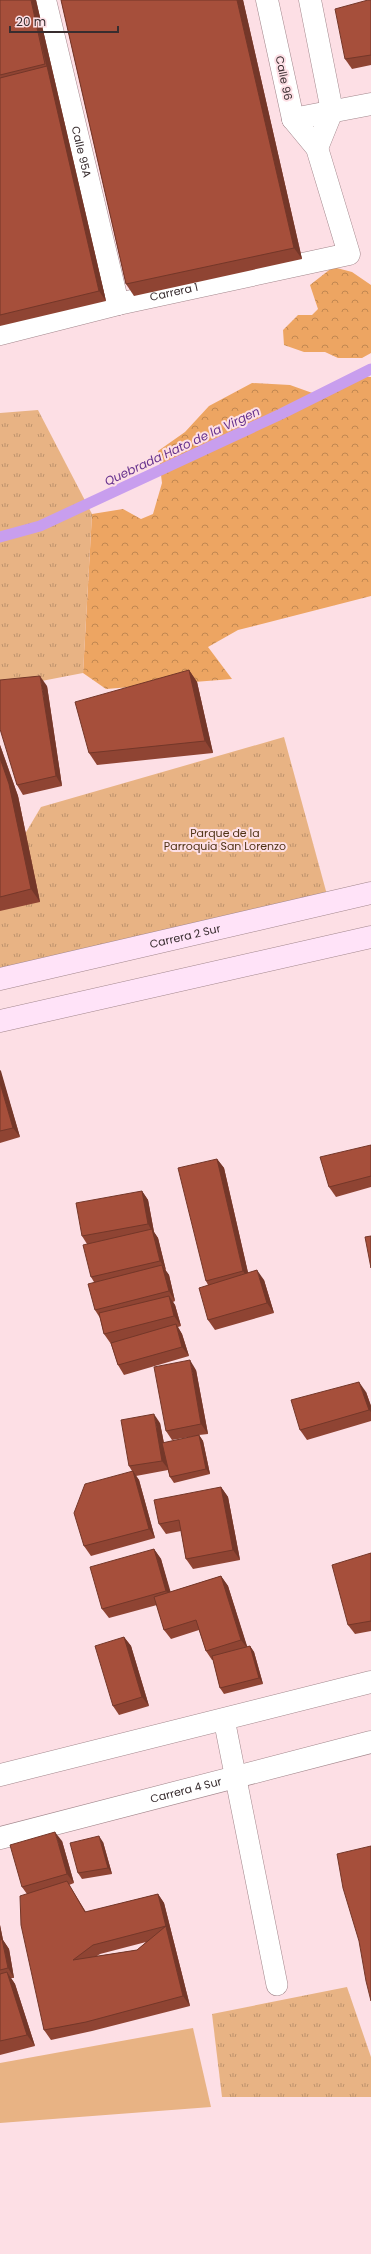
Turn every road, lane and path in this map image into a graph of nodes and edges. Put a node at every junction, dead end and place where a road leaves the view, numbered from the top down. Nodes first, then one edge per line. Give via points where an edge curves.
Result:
1 (45, 0) edge
2 (267, 0) edge
3 (310, 0) edge
4 (371, 104) edge
5 (332, 111) junction
6 (293, 119) junction
7 (317, 148) junction
8 (349, 254) joint
9 (118, 304) junction
10 (0, 334) edge
11 (371, 893) edge
12 (371, 938) edge
13 (0, 979) edge
14 (0, 1020) edge
15 (371, 1682) edge
16 (224, 1719) junction
17 (371, 1742) edge
18 (0, 1775) edge
19 (234, 1777) junction
20 (0, 1838) edge
21 (277, 1985) dead end

1 - 9 street, Calle 95A
2 - 6 street, Calle 96
3 - 5 street
4 - 5 street
5 - 6 street
5 - 7 street
6 - 7 street, Calle 96
7 - 8 street, Calle 96
8 - 9 street, Carrera 1
9 - 10 street, Carrera 1
11 - 13 street, Carrera 2 Sur
12 - 14 street
15 - 16 street
16 - 18 street
16 - 19 lane
17 - 19 street, Carrera 4 Sur
19 - 20 street, Carrera 4 Sur
19 - 21 lane

